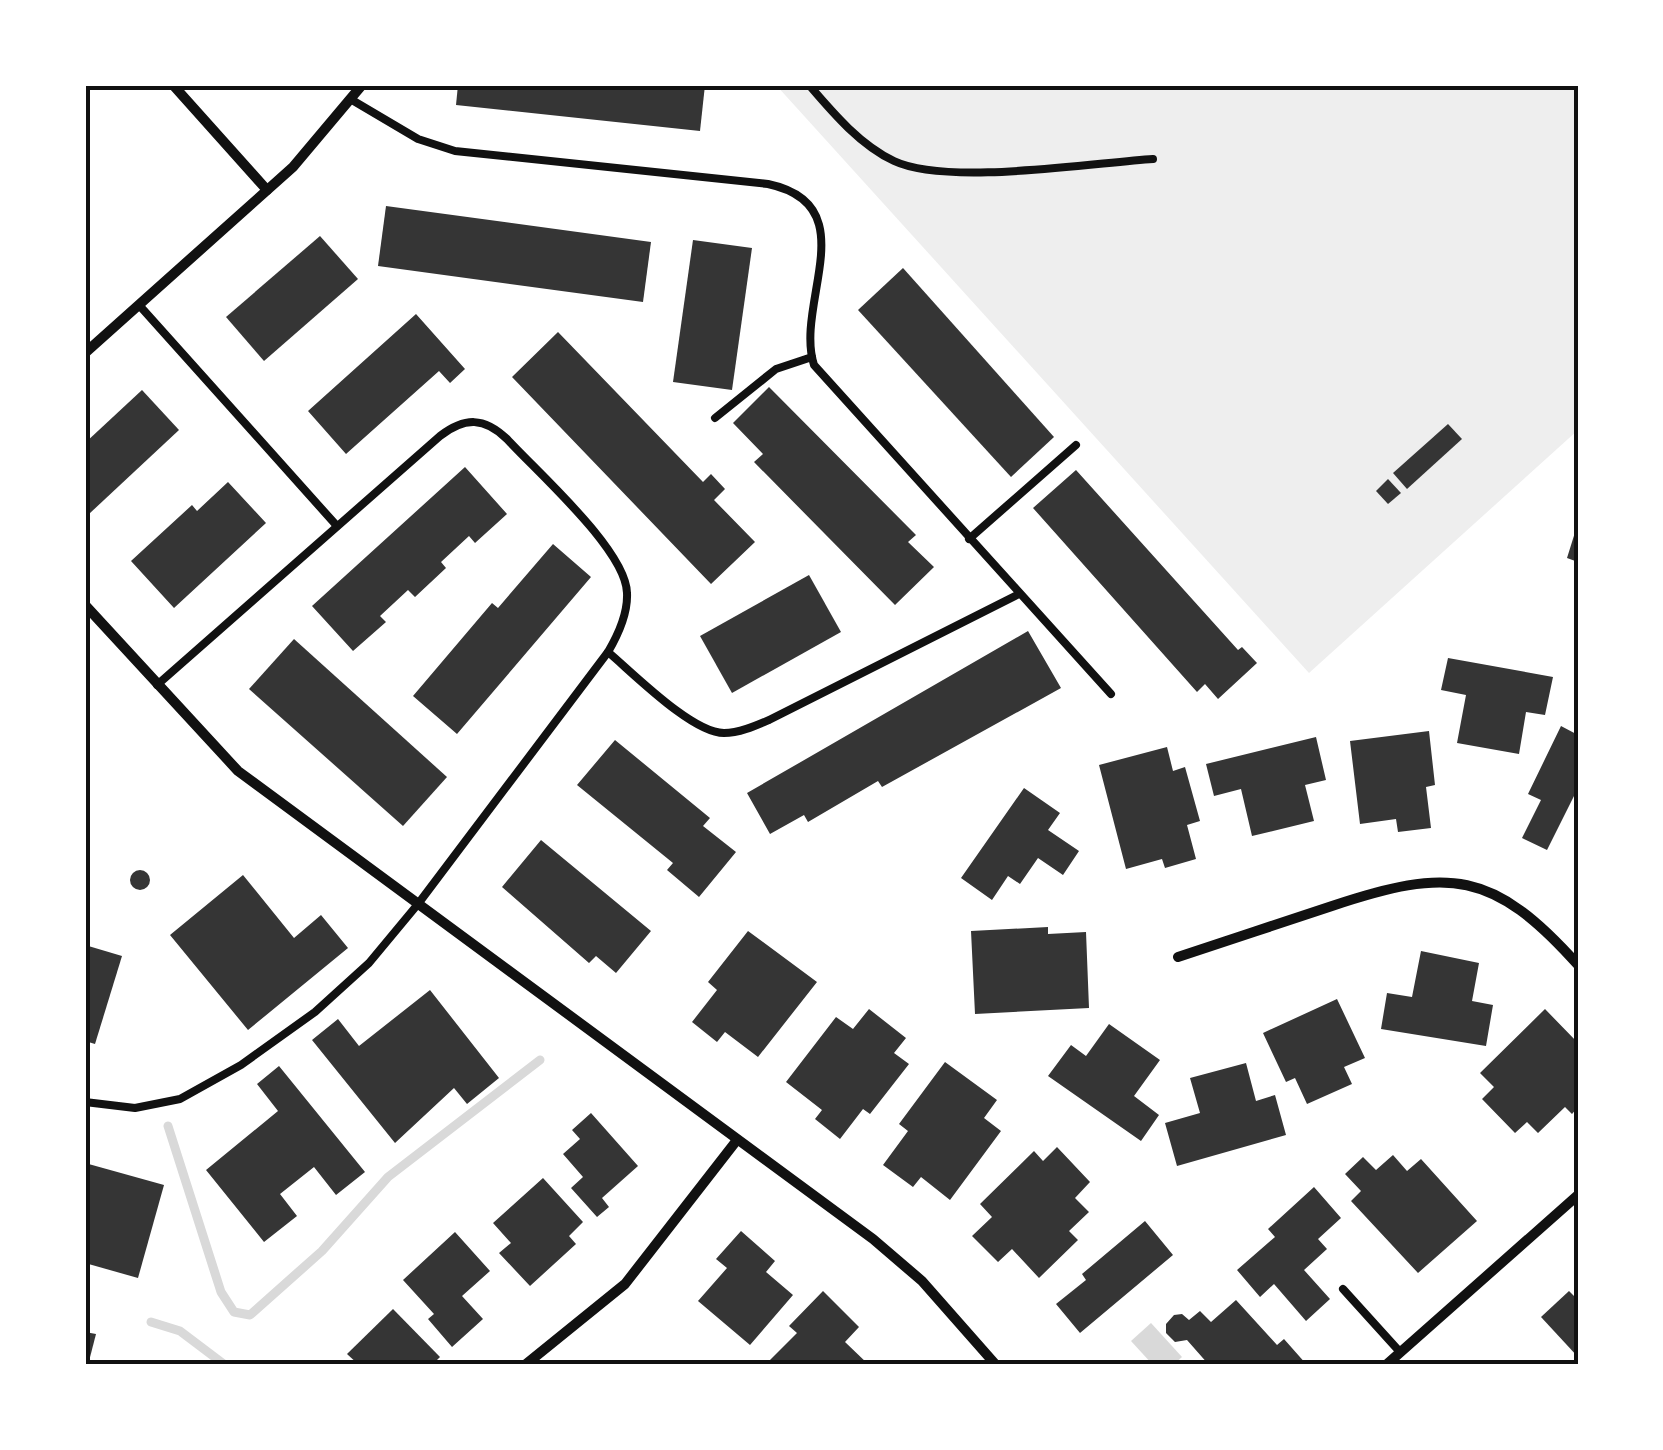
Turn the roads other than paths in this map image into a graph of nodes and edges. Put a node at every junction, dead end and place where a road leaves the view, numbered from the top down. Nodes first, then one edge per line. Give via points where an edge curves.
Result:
1 (172, 85) edge
2 (362, 85) edge
3 (808, 85) edge
4 (352, 100) junction
5 (1153, 158) dead end
6 (267, 190) junction
7 (139, 305) junction
8 (85, 353) edge
9 (812, 357) junction
10 (714, 418) dead end
11 (1076, 445) dead end
12 (338, 526) junction
13 (969, 539) junction
14 (1019, 594) junction
15 (85, 605) edge
16 (608, 652) junction
17 (157, 685) junction
18 (1111, 694) dead end
19 (418, 904) junction
20 (1178, 956) dead end
21 (1578, 965) edge
22 (85, 1102) edge
23 (737, 1140) junction
24 (1578, 1195) edge
25 (1343, 1290) dead end
26 (1400, 1352) junction
27 (525, 1365) edge
28 (996, 1365) edge
29 (1386, 1365) edge

1 - 6 street
2 - 4 street
3 - 5 lane via 876,151 916,169
4 - 6 street
4 - 9 lane via 418,139 455,151 768,184 803,196 822,242
6 - 7 street
7 - 8 street
7 - 12 lane
9 - 10 lane via 776,369
9 - 13 lane
11 - 13 lane
12 - 16 lane via 452,427 470,420 488,424 622,571 626,606
12 - 17 lane
13 - 14 lane
14 - 16 lane via 736,732 698,724
14 - 18 lane
15 - 17 street
16 - 19 lane
17 - 19 street via 238,772
19 - 22 lane via 346,984 241,1065 158,1105
19 - 23 street
20 - 21 street via 1387,887 1428,880 1463,883 1507,900
23 - 27 street via 625,1284
23 - 28 street via 892,1255
24 - 26 street
25 - 26 lane
26 - 29 street

